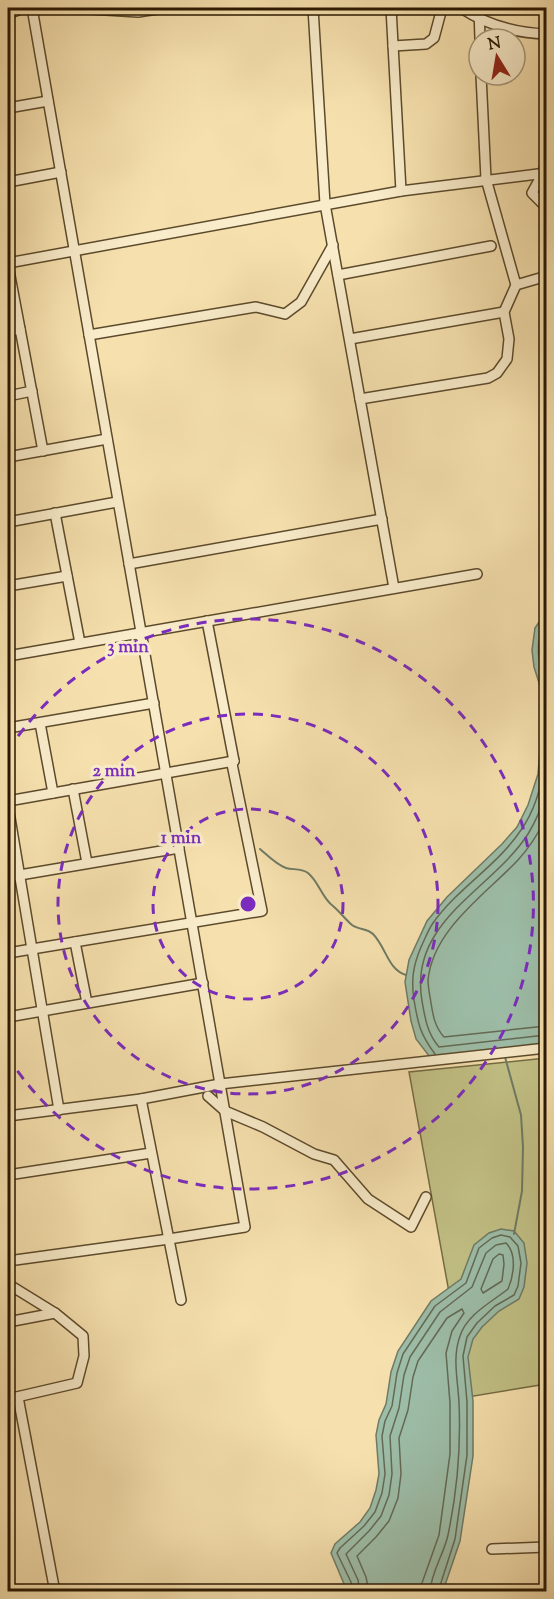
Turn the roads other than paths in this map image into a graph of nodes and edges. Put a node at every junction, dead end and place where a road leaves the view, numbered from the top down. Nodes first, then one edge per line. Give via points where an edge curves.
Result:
1 (24, 8) edge
2 (32, 8) edge
3 (74, 8) edge
4 (164, 8) edge
5 (313, 8) edge
6 (391, 8) edge
7 (442, 8) edge
8 (461, 8) edge
9 (479, 8) edge
10 (8, 14) edge
11 (479, 20) junction
12 (479, 27) edge
13 (546, 34) edge
14 (393, 46) junction
15 (482, 87) edge
16 (48, 101) junction
17 (8, 108) edge
18 (546, 161) edge
19 (61, 172) junction
20 (545, 173) edge
21 (486, 179) junction
22 (8, 182) edge
23 (401, 191) junction
24 (325, 204) junction
25 (546, 207) edge
26 (333, 245) junction
27 (491, 246) dead end
28 (74, 251) junction
29 (8, 264) edge
30 (338, 274) junction
31 (546, 280) edge
32 (516, 285) junction
33 (504, 312) junction
34 (20, 329) junction
35 (8, 332) edge
36 (89, 335) junction
37 (350, 339) junction
38 (32, 391) junction
39 (8, 396) edge
40 (360, 399) junction
41 (107, 439) junction
42 (43, 451) junction
43 (8, 458) edge
44 (117, 502) junction
45 (55, 513) junction
46 (382, 519) junction
47 (8, 522) edge
48 (129, 564) junction
49 (477, 574) dead end
50 (67, 576) junction
51 (8, 586) edge
52 (394, 588) junction
53 (207, 621) junction
54 (141, 633) junction
55 (80, 644) junction
56 (8, 656) edge
57 (154, 703) junction
58 (39, 723) junction
59 (8, 728) edge
60 (234, 761) junction
61 (166, 773) junction
62 (73, 789) junction
63 (53, 793) junction
64 (8, 801) edge
65 (8, 806) edge
66 (179, 848) junction
67 (87, 863) junction
68 (19, 875) junction
69 (8, 877) edge
70 (192, 922) junction
71 (75, 942) junction
72 (32, 949) junction
73 (8, 953) edge
74 (203, 984) junction
75 (87, 1003) junction
76 (42, 1011) junction
77 (8, 1017) edge
78 (546, 1048) edge
79 (220, 1084) junction
80 (208, 1096) dead end
81 (141, 1099) junction
82 (59, 1110) junction
83 (225, 1111) junction
84 (8, 1116) edge
85 (151, 1153) junction
86 (8, 1175) edge
87 (426, 1197) dead end
88 (169, 1239) junction
89 (8, 1261) edge
90 (8, 1284) edge
91 (181, 1300) dead end
92 (55, 1313) junction
93 (8, 1322) edge
94 (18, 1397) junction
95 (8, 1399) edge
96 (546, 1547) edge
97 (492, 1549) dead end
98 (217, 1591) edge
99 (55, 1592) edge
100 (211, 1592) edge

1 - 10 street
2 - 16 street
3 - 4 street via 138,12
5 - 24 street
6 - 14 street
7 - 14 street via 434,38 426,44
8 - 11 street
9 - 11 street
11 - 12 street
11 - 13 street
14 - 23 street
15 - 21 street
16 - 17 street
16 - 19 street
18 - 20 street
19 - 22 street
19 - 28 street
20 - 21 street
20 - 25 street via 532,193
21 - 23 street
21 - 32 street
23 - 24 street
24 - 26 street
24 - 28 street
26 - 30 street
26 - 36 street via 301,302 285,314 256,307
27 - 30 street
28 - 29 street
28 - 36 street
29 - 34 street
30 - 37 street
31 - 32 street
32 - 33 street
33 - 37 street
33 - 40 street via 509,339 507,359 497,373 488,378
34 - 35 street
34 - 38 street
36 - 41 street
37 - 40 street
38 - 39 street
38 - 42 street
40 - 46 street
41 - 42 street
41 - 44 street
42 - 43 street
44 - 45 street
44 - 48 street
45 - 47 street
45 - 50 street
46 - 48 street
46 - 52 street
48 - 54 street
49 - 52 street
50 - 51 street
50 - 55 street
52 - 53 street
53 - 54 street
53 - 60 street
54 - 55 street
54 - 57 street
55 - 56 street
57 - 58 street
57 - 61 street
58 - 59 street
58 - 63 street
60 - 61 street
60 - 70 street via 262,911
61 - 62 street
61 - 66 street
62 - 63 street
62 - 67 street
63 - 64 street
65 - 68 street
66 - 67 street
66 - 70 street
67 - 68 street
68 - 69 street
68 - 72 street
70 - 71 street
70 - 74 street
71 - 72 street
71 - 75 street
72 - 73 street
72 - 76 street
74 - 75 street
74 - 79 street
75 - 76 street
76 - 77 street
76 - 82 street
78 - 79 street
79 - 81 street
79 - 83 street
80 - 83 street
81 - 82 street
81 - 85 street
82 - 84 street
83 - 87 street via 334,1160 368,1199 411,1227
83 - 88 street via 245,1227
85 - 86 street
85 - 88 street
88 - 89 street
88 - 91 street
90 - 92 street
92 - 93 street
92 - 94 street via 83,1336 84,1356 77,1383
94 - 95 street
94 - 99 street
96 - 97 street
98 - 100 street

